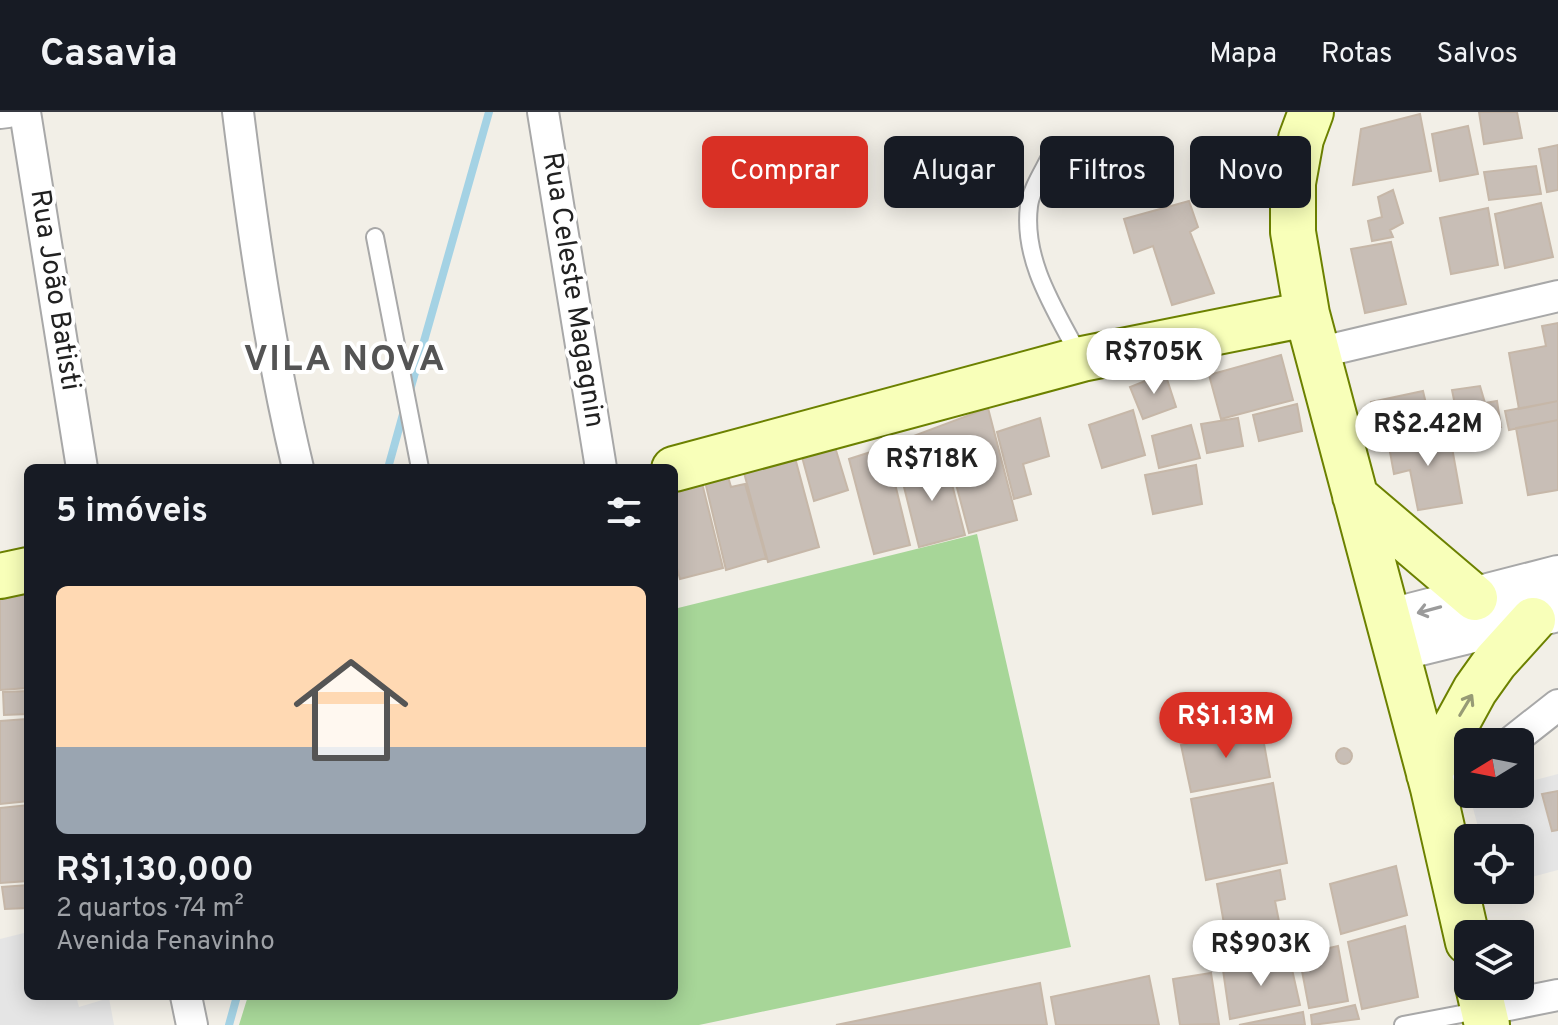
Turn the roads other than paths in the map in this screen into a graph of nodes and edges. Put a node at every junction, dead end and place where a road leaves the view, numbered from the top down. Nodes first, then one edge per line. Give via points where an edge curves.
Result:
1 (8, 112) edge
2 (25, 112) edge
3 (238, 112) edge
4 (543, 112) edge
5 (1311, 112) edge
6 (0, 113) edge
7 (1040, 180) edge
8 (375, 237) dead end
9 (1558, 296) edge
10 (1312, 333) junction
11 (1082, 359) junction
12 (81, 464) edge
13 (297, 464) edge
14 (419, 464) edge
15 (600, 464) edge
16 (678, 468) edge
17 (1355, 496) junction
18 (24, 571) edge
19 (1558, 575) edge
20 (0, 576) edge
21 (1475, 598) junction
22 (1546, 616) edge
23 (1391, 636) junction
24 (1558, 705) edge
25 (1529, 728) edge
26 (1444, 777) edge
27 (1465, 920) edge
28 (1558, 995) edge
29 (187, 1000) edge
30 (1483, 1007) edge
31 (192, 1025) edge
32 (1403, 1025) edge

1 - 6 street
2 - 12 street, Rua João Batisti
3 - 13 street via 255,242
4 - 15 street, Rua Celeste Magagnin
5 - 10 main road via 1293,183 1293,232
7 - 11 lane via 1029,204 1028,240 1036,269
8 - 14 lane
9 - 10 street
10 - 11 main road
10 - 17 main road
11 - 16 main road
17 - 21 main road
17 - 23 main road
18 - 20 main road
19 - 21 street
21 -> 23 street
22 - 23 street
26 -> 22 main road via 1475,690 1495,662
23 - 26 main road
24 - 25 street
26 - 27 main road
28 - 30 street
29 - 31 street
30 - 32 lane

